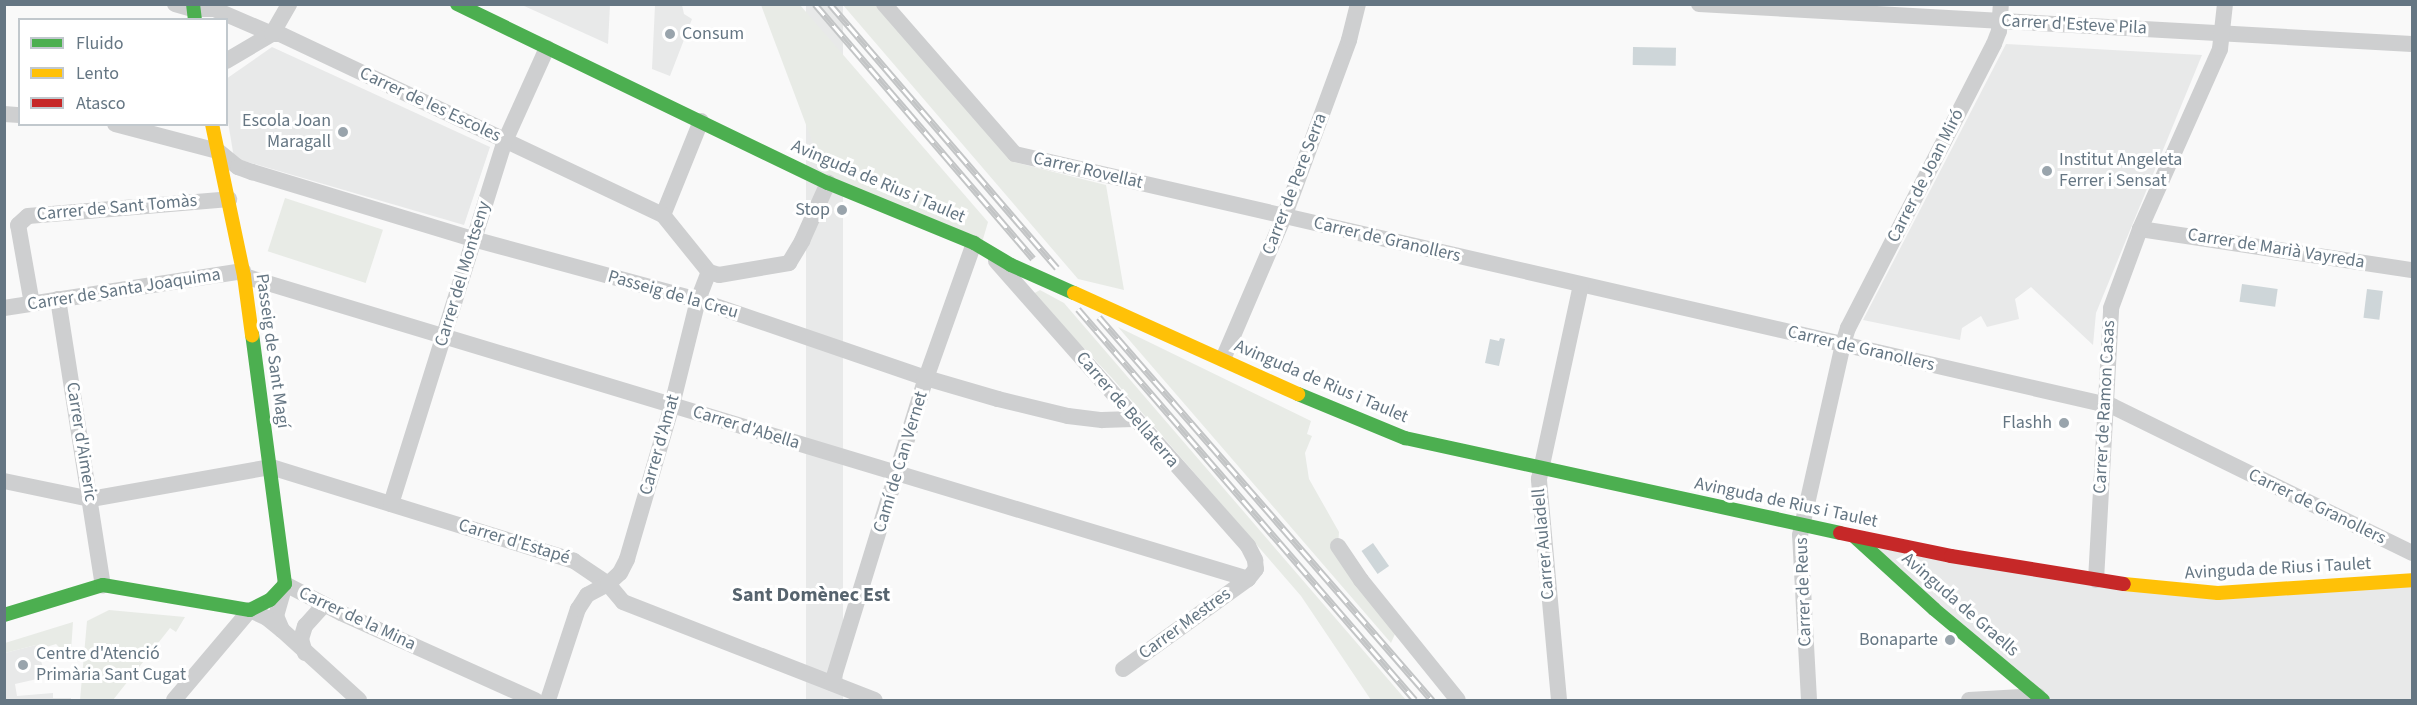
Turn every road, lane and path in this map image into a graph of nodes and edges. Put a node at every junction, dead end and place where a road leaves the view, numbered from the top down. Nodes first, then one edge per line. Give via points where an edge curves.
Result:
1 (175, 4) edge
2 (288, 4) edge
3 (457, 4) edge
4 (884, 4) edge
5 (1358, 4) edge
6 (1699, 4) edge
7 (2225, 4) edge
8 (1781, 7) edge
9 (194, 11) edge
10 (2001, 13) edge
11 (2223, 33) junction
12 (272, 34) junction
13 (2412, 44) edge
14 (547, 48) junction
15 (228, 60) edge
16 (701, 121) junction
17 (123, 126) edge
18 (212, 126) edge
19 (505, 141) junction
20 (218, 151) junction
21 (828, 183) junction
22 (228, 199) junction
23 (663, 215) junction
24 (1284, 217) junction
25 (2140, 229) junction
26 (473, 239) junction
27 (978, 244) junction
28 (2412, 270) edge
29 (244, 274) junction
30 (714, 274) junction
31 (1581, 285) junction
32 (58, 299) junction
33 (705, 302) junction
34 (32, 304) junction
35 (4, 308) edge
36 (443, 336) junction
37 (1843, 344) junction
38 (1223, 359) junction
39 (926, 378) junction
40 (2104, 404) junction
41 (672, 405) junction
42 (1133, 419) junction
43 (271, 467) junction
44 (1540, 469) junction
45 (899, 474) junction
46 (4, 481) edge
47 (91, 499) junction
48 (391, 504) junction
49 (1802, 525) junction
50 (1854, 536) junction
51 (1338, 546) dead end
52 (2412, 553) edge
53 (1252, 574) junction
54 (2096, 580) junction
55 (2412, 580) edge
56 (285, 584) junction
57 (608, 584) junction
58 (103, 585) junction
59 (324, 605) junction
60 (250, 610) junction
61 (4, 615) edge
62 (282, 630) junction
63 (305, 653) junction
64 (1123, 669) dead end
65 (832, 683) junction
66 (2041, 698) edge
67 (174, 700) edge
68 (359, 700) edge
69 (535, 700) edge
70 (548, 700) edge
71 (875, 700) edge
72 (1458, 700) edge
73 (1559, 700) edge
74 (1809, 700) edge
75 (1969, 700) edge

1 - 9 street, Carrer de les Escoles
2 - 12 street
3 - 14 street, Avinguda de Rius i Taulet
4 - 24 street, Carrer Rovellat via 1016,154
5 - 24 street, Carrer de Pere Serra via 1349,40
6 - 8 street, Carrer d'Esteve Pila
7 - 11 street, Carrer de Ramon Casas
8 - 10 street, Carrer d'Esteve Pila
9 - 12 street, Carrer de les Escoles via 214,9
10 - 11 street, Carrer d'Esteve Pila
10 - 37 street, Carrer de Joan Miró via 1994,44
11 - 13 street, Carrer d'Esteve Pila
11 - 25 street, Carrer de Ramon Casas via 2220,49
12 - 15 street
12 - 19 street, Carrer de les Escoles via 284,36
14 - 16 street, Avinguda de Rius i Taulet
14 - 19 street, Carrer del Montseny
16 - 21 street, Avinguda de Rius i Taulet
16 - 23 street
17 - 20 street
18 - 20 street, Passeig de Sant Magí
19 - 23 street, Carrer de les Escoles
19 - 26 street, Carrer del Montseny
20 - 22 street, Passeig de Sant Magí
20 - 26 street, Passeig de la Creu via 238,167 252,172
21 - 27 street, Avinguda de Rius i Taulet
21 - 30 street via 789,263
22 - 29 street, Passeig de Sant Magí
22 - 34 street, Carrer de Sant Tomàs via 28,216 18,225
23 - 30 street
24 - 31 street, Carrer de Granollers
24 - 38 street, Carrer de Pere Serra
25 - 28 street, Carrer de Marià Vayreda
25 - 40 street, Carrer de Ramon Casas via 2111,308
26 - 33 street, Passeig de la Creu
26 - 36 street, Carrer del Montseny
27 - 38 street, Avinguda de Rius i Taulet via 1011,265
27 - 39 street, Camí de Can Vernet
27 - 42 street, Carrer de Bellaterra via 1026,293
29 - 32 street, Carrer de Santa Joaquima
29 - 36 street, Carrer d'Abella
29 - 43 street, Passeig de Sant Magí
30 - 33 street, Carrer d'Amat
31 - 37 street, Carrer de Granollers
31 - 44 street, Carrer Auladell
32 - 34 street, Carrer de Santa Joaquima
32 - 47 street, Carrer d'Aimeric
33 - 39 street, Passeig de la Creu
33 - 41 street, Carrer d'Amat
34 - 35 street, Carrer de Santa Joaquima
36 - 41 street, Carrer d'Abella
36 - 48 street, Carrer del Montseny
37 - 40 street, Carrer de Granollers
37 - 49 street, Carrer de Reus
38 - 44 street, Avinguda de Rius i Taulet via 1326,407 1405,438
39 - 42 street, Passeig de la Creu via 1068,416
39 - 45 street, Camí de Can Vernet
40 - 52 street, Carrer de Granollers
40 - 54 street, Carrer de Ramon Casas
41 - 45 street, Carrer d'Abella
41 - 57 street, Carrer d'Amat via 627,560
42 - 53 street, Carrer de Bellaterra via 1248,546
43 - 47 street
43 - 48 street, Carrer d'Estapé
43 - 56 street, Passeig de Sant Magí
44 - 49 street, Avinguda de Rius i Taulet
44 - 73 street, Carrer Auladell
45 - 53 street, Carrer d'Abella
45 - 65 street, Camí de Can Vernet
46 - 47 street
47 - 58 street, Carrer d'Aimeric
48 - 57 street, Carrer d'Estapé via 574,561
49 - 50 street, Avinguda de Rius i Taulet
49 - 74 street, Carrer de Reus
50 - 54 street, Avinguda de Rius i Taulet
50 - 66 street, Avinguda de Graells
51 - 72 street
53 - 64 street, Carrer Mestres
54 - 55 street, Avinguda de Rius i Taulet via 2184,593 2218,593
56 - 59 street, Carrer de la Mina
56 - 60 street, Carrer de la Mina via 270,600
56 - 62 street via 276,616
57 - 65 street, Carrer d'Estapé via 623,602
57 - 70 street, Carrer d'Amat via 587,595 578,609
58 - 60 street
58 - 61 street
59 - 63 street via 305,626
59 - 69 street, Carrer de la Mina
60 - 62 street
60 - 67 street
62 - 63 street
63 - 68 street
65 - 71 street, Carrer d'Estapé
66 - 75 street

